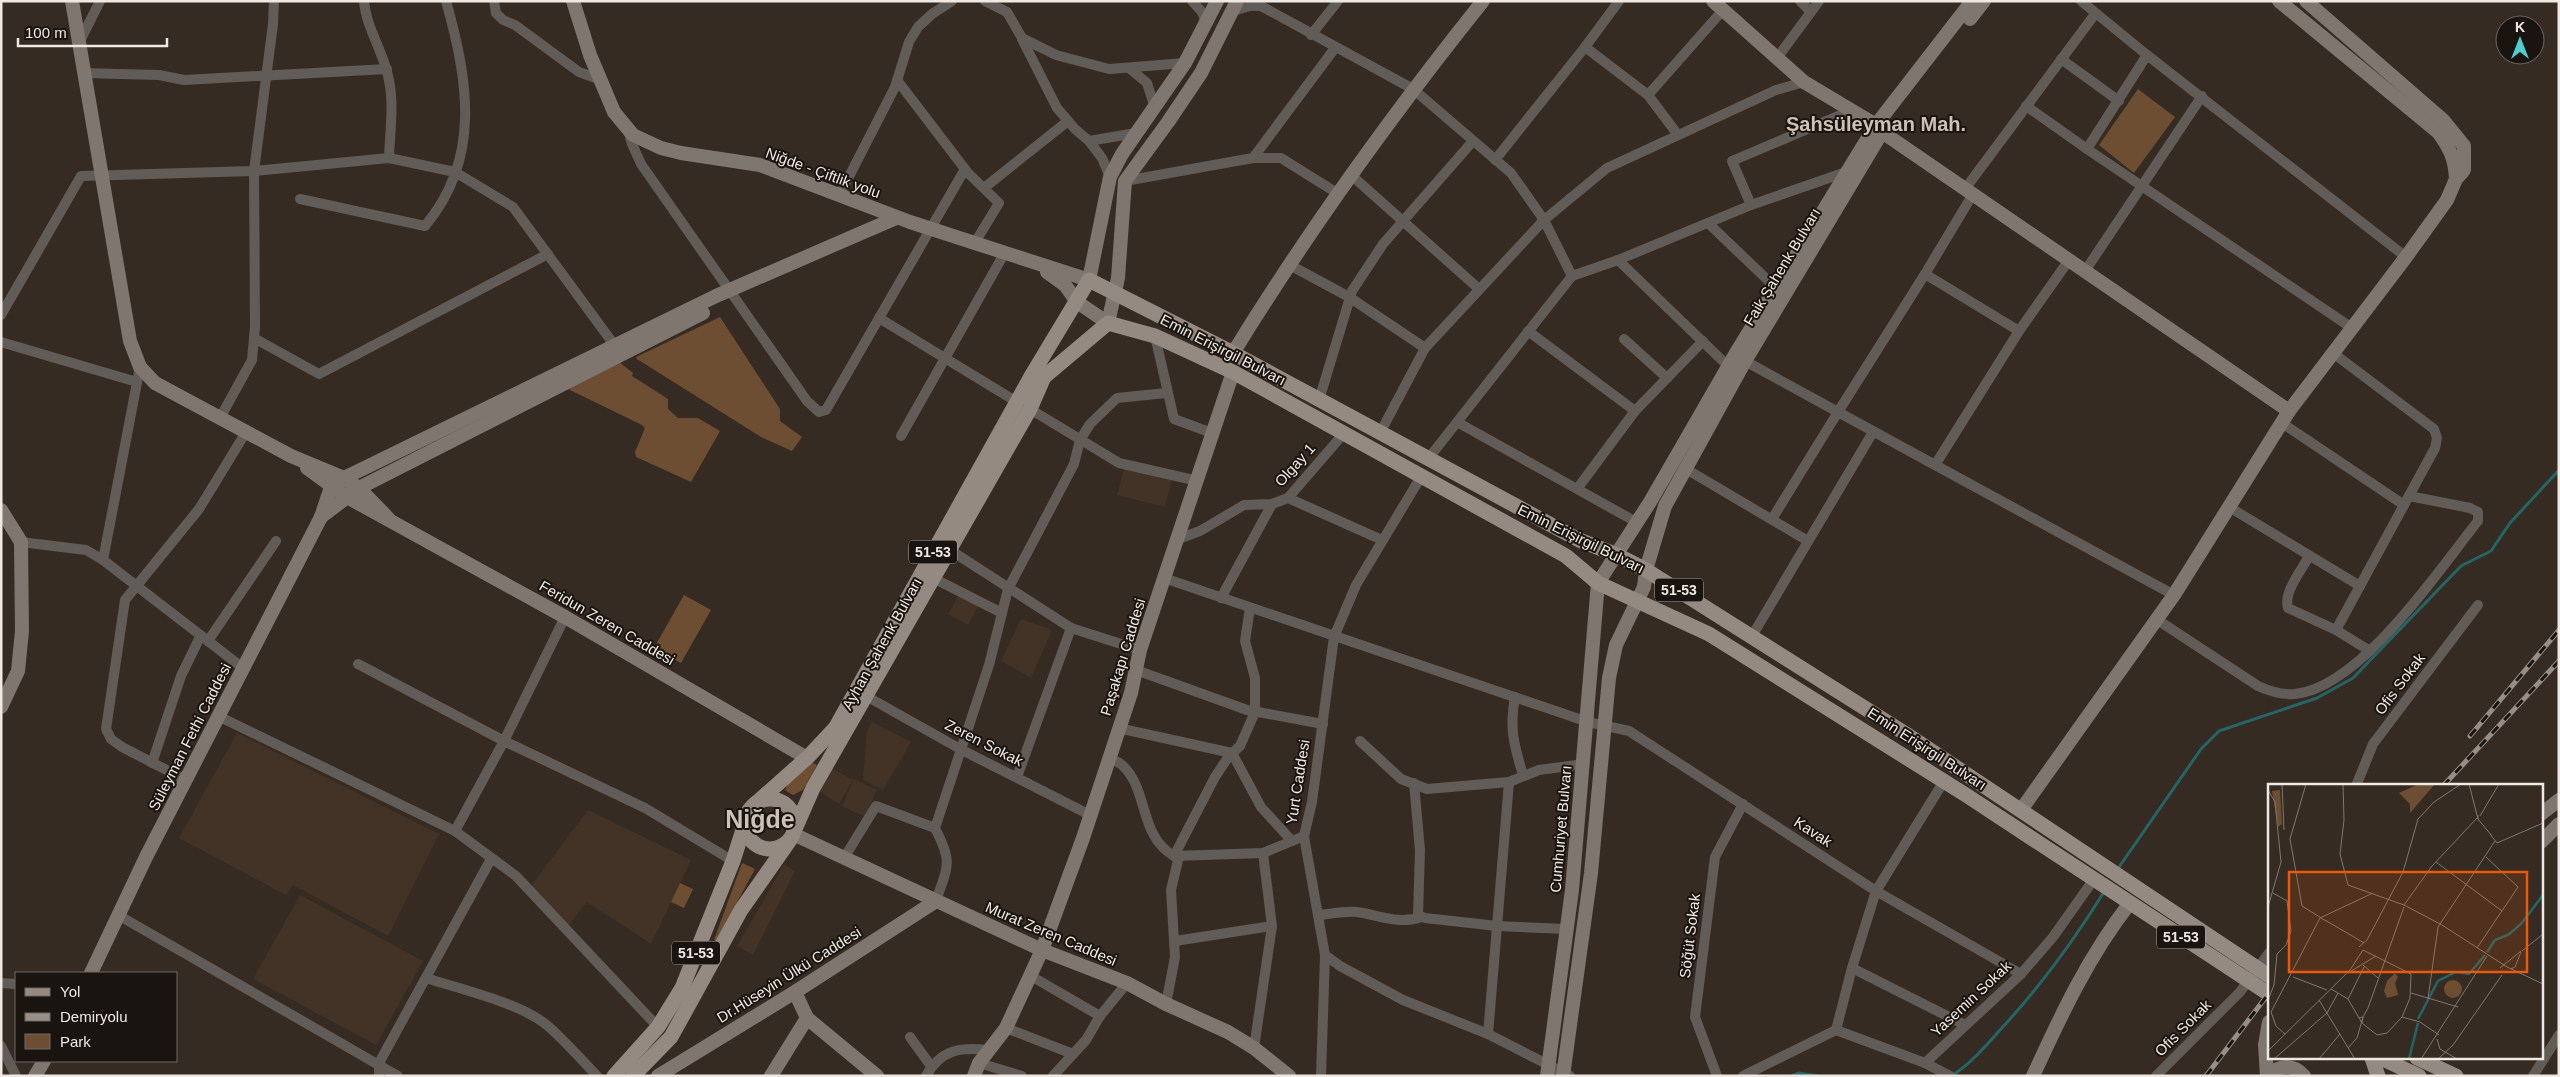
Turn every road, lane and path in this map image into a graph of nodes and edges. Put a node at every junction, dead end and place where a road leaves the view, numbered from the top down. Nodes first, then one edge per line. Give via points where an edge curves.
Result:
1 (72, 1) edge
2 (100, 1) edge
3 (274, 1) edge
4 (364, 1) edge
5 (446, 1) edge
6 (494, 1) edge
7 (952, 1) edge
8 (985, 1) edge
9 (1192, 1) edge
10 (1217, 1) edge
11 (1338, 1) edge
12 (1483, 1) edge
13 (1619, 1) edge
14 (1800, 1) edge
15 (1819, 1) edge
16 (1972, 1) edge
17 (1984, 1) edge
18 (2081, 1) edge
19 (2279, 1) edge
20 (576, 2) edge
21 (2311, 3) edge
22 (1235, 6) edge
23 (1264, 6) edge
24 (1718, 6) edge
25 (1811, 12) junction
26 (2095, 14) junction
27 (1206, 23) junction
28 (1311, 35) junction
29 (1022, 38) junction
30 (78, 44) junction
31 (1585, 47) junction
32 (1334, 48) junction
33 (2147, 54) junction
34 (1777, 58) junction
35 (2061, 59) junction
36 (1185, 63) junction
37 (1129, 68) junction
38 (386, 69) junction
39 (83, 73) junction
40 (267, 74) junction
41 (601, 80) junction
42 (897, 80) junction
43 (1804, 82) junction
44 (1413, 89) junction
45 (1648, 95) junction
46 (2202, 96) junction
47 (2119, 101) junction
48 (2026, 106) junction
49 (1155, 108) junction
50 (1852, 110) junction
51 (1068, 121) junction
52 (1879, 128) junction
53 (628, 130) junction
54 (1136, 133) junction
55 (1678, 135) junction
56 (1089, 140) junction
57 (1473, 140) junction
58 (2087, 149) junction
59 (389, 158) junction
60 (1253, 158) junction
61 (1495, 160) junction
62 (965, 168) junction
63 (254, 171) junction
64 (455, 172) junction
65 (1846, 172) junction
66 (100, 173) junction
67 (1350, 174) junction
68 (1110, 177) junction
69 (2456, 179) junction
70 (1125, 180) junction
71 (2140, 186) junction
72 (984, 188) junction
73 (1969, 192) junction
74 (1337, 193) junction
75 (839, 196) junction
76 (300, 199) dead end
77 (1750, 205) junction
78 (1544, 220) junction
79 (906, 221) junction
80 (1403, 221) junction
81 (1708, 223) junction
82 (929, 229) junction
83 (974, 244) junction
84 (548, 254) junction
85 (1004, 254) junction
86 (2406, 257) junction
87 (1618, 260) junction
88 (2070, 260) junction
89 (1288, 264) junction
90 (1036, 265) junction
91 (2086, 272) junction
92 (1925, 274) junction
93 (1572, 276) junction
94 (1089, 280) junction
95 (1776, 288) junction
96 (1478, 289) junction
97 (731, 294) junction
98 (1114, 294) junction
99 (1349, 297) junction
100 (1077, 302) junction
101 (1, 315) edge
102 (879, 318) junction
103 (1108, 323) junction
104 (2352, 328) junction
105 (2019, 331) junction
106 (1528, 332) junction
107 (1155, 336) junction
108 (254, 338) junction
109 (1624, 338) dead end
110 (1703, 341) junction
111 (1, 342) edge
112 (1425, 348) junction
113 (618, 350) junction
114 (1233, 353) junction
115 (2333, 354) junction
116 (944, 358) junction
117 (1745, 361) junction
118 (1728, 366) junction
119 (140, 367) junction
120 (1233, 372) junction
121 (1667, 378) junction
122 (137, 382) junction
123 (1166, 393) junction
124 (1319, 400) junction
125 (1023, 406) junction
126 (1636, 411) junction
127 (1838, 412) junction
128 (2286, 417) junction
129 (220, 418) junction
130 (1457, 422) junction
131 (246, 432) junction
132 (1345, 432) junction
133 (1873, 432) junction
134 (1212, 433) junction
135 (1380, 433) junction
136 (901, 436) dead end
137 (1080, 440) junction
138 (291, 456) junction
139 (1428, 459) junction
140 (1935, 465) junction
141 (1686, 469) junction
142 (1422, 475) junction
143 (344, 478) junction
144 (1198, 481) junction
145 (331, 486) junction
146 (359, 488) junction
147 (1577, 489) junction
148 (347, 497) junction
149 (1288, 498) junction
150 (2406, 501) junction
151 (1272, 504) junction
152 (2229, 507) junction
153 (1, 510) edge
154 (321, 517) junction
155 (389, 519) junction
156 (1772, 519) junction
157 (1638, 522) junction
158 (1178, 540) junction
159 (1382, 540) junction
160 (276, 541) dead end
161 (21, 542) junction
162 (1808, 542) junction
163 (950, 550) junction
164 (1617, 555) junction
165 (2309, 556) junction
166 (103, 560) junction
167 (1646, 570) junction
168 (933, 578) junction
169 (1164, 578) junction
170 (1598, 583) junction
171 (137, 586) junction
172 (2360, 586) junction
173 (1008, 589) junction
174 (2174, 594) junction
175 (1221, 598) junction
176 (1636, 602) junction
177 (2478, 605) dead end
178 (1250, 608) junction
179 (1002, 613) junction
180 (565, 617) junction
181 (2156, 619) junction
182 (1071, 628) junction
183 (2336, 630) junction
184 (1752, 636) junction
185 (1334, 637) junction
186 (204, 639) junction
187 (1140, 650) junction
188 (2370, 651) junction
189 (358, 664) dead end
190 (243, 668) junction
191 (1136, 670) junction
192 (866, 696) junction
193 (1515, 697) junction
194 (1, 707) edge
195 (1255, 712) junction
196 (218, 716) junction
197 (1588, 722) junction
198 (1322, 724) junction
199 (1605, 726) junction
200 (1118, 728) junction
201 (504, 741) junction
202 (1360, 741) dead end
203 (962, 750) junction
204 (1232, 753) junction
205 (807, 758) junction
206 (1109, 758) junction
207 (152, 763) junction
208 (1584, 764) junction
209 (1523, 775) junction
210 (1018, 777) junction
211 (186, 780) junction
212 (1944, 781) junction
213 (1510, 782) junction
214 (1414, 784) junction
215 (2357, 784) edge
216 (2559, 800) edge
217 (1743, 804) junction
218 (751, 810) junction
219 (2021, 810) junction
220 (2542, 813) edge
221 (1090, 815) junction
222 (2559, 824) edge
223 (935, 828) junction
224 (455, 831) junction
225 (792, 834) junction
226 (1304, 836) junction
227 (1292, 841) junction
228 (2542, 841) edge
229 (1263, 852) junction
230 (1176, 856) junction
231 (844, 858) junction
232 (490, 859) junction
233 (733, 861) junction
234 (2094, 879) junction
235 (1876, 891) junction
236 (936, 901) junction
237 (2130, 903) junction
238 (118, 915) junction
239 (1318, 915) junction
240 (1421, 917) junction
241 (1272, 926) junction
242 (1497, 926) junction
243 (1567, 929) junction
244 (1175, 940) junction
245 (1042, 950) junction
246 (2268, 954) edge
247 (1325, 955) junction
248 (1852, 968) junction
249 (91, 972) edge
250 (2021, 974) junction
251 (2268, 975) edge
252 (1031, 976) junction
253 (426, 978) junction
254 (1, 983) edge
255 (15, 984) edge
256 (1127, 984) junction
257 (795, 992) junction
258 (2268, 993) edge
259 (1166, 1004) junction
260 (1100, 1016) junction
261 (807, 1018) junction
262 (1965, 1025) junction
263 (2268, 1026) edge
264 (658, 1027) junction
265 (1006, 1028) junction
266 (1836, 1030) junction
267 (1488, 1034) junction
268 (2559, 1034) edge
269 (910, 1037) dead end
270 (1, 1046) edge
271 (1254, 1048) junction
272 (988, 1050) junction
273 (1073, 1054) junction
274 (2373, 1060) edge
275 (2385, 1060) edge
276 (2423, 1060) edge
277 (43, 1062) edge
278 (50, 1062) edge
279 (379, 1063) junction
280 (1925, 1063) junction
281 (2294, 1067) edge
282 (976, 1069) edge
283 (2449, 1069) edge
284 (928, 1071) edge
285 (1548, 1071) edge
286 (1566, 1075) edge
287 (16, 1076) edge
288 (35, 1076) edge
289 (49, 1076) edge
290 (379, 1076) edge
291 (398, 1076) edge
292 (597, 1076) edge
293 (614, 1076) edge
294 (633, 1076) edge
295 (658, 1076) edge
296 (771, 1076) edge
297 (878, 1076) edge
298 (1022, 1076) edge
299 (1053, 1076) edge
300 (1290, 1076) edge
301 (1321, 1076) edge
302 (1717, 1076) edge
303 (1743, 1076) edge
304 (1950, 1076) edge
305 (2033, 1076) edge
306 (2156, 1076) edge
307 (2268, 1076) edge
308 (2378, 1076) edge
309 (2419, 1076) edge
310 (2533, 1076) edge

1 - 30 street
2 - 30 street
3 - 40 street
4 - 38 street via 366,17
5 - 64 street via 464,79 464,146
6 - 41 street via 496,13 503,20 579,72
7 - 42 street via 918,27 909,42
8 - 29 street via 1007,12
9 - 27 street via 1202,12
10 - 27 street
11 - 28 street
12 - 44 street
13 - 31 street
14 - 25 street
15 - 25 street
16 - 52 street, Faik Şahenk Bulvarı
17 - 52 street, Faik Şahenk Bulvarı
18 - 26 street
19 - 69 street via 2438,132 2455,161
20 - 41 street, Niğde - Çiftlik yolu
21 - 69 street via 2458,136 2466,159 2464,170
22 - 23 street
22 - 70 street via 1201,73
23 - 28 street
24 - 34 street
24 - 45 street
25 - 34 street
26 - 33 street
26 - 35 street
27 - 36 street
28 - 32 street
29 - 37 street via 1056,55 1109,69
29 - 51 street via 1053,102
30 - 39 street
31 - 45 street
31 - 61 street
32 - 44 street
32 - 60 street
33 - 46 street
33 - 47 street
34 - 43 street
35 - 47 street
35 - 48 street
36 - 37 street
36 - 49 street
37 - 49 street via 1147,83
38 - 40 street
38 - 59 street via 392,92
39 - 40 street via 159,75 184,80
39 - 66 street
40 - 63 street
41 - 53 street, Niğde - Çiftlik yolu via 614,112
42 - 62 street
42 - 75 street
43 - 50 street
43 - 55 street via 1776,90
44 - 57 street
44 - 67 street
45 - 55 street
46 - 71 street
46 - 86 street
47 - 58 street
48 - 58 street
48 - 73 street
49 - 54 street
50 - 52 street
50 - 77 street via 1732,161
51 - 56 street
51 - 72 street
52 - 65 street, Faik Şahenk Bulvarı
52 - 73 street
52 - 117 street, Faik Şahenk Bulvarı
53 - 75 street, Niğde - Çiftlik yolu via 633,136 661,148 760,165
53 - 97 street via 641,164
54 - 56 street
54 - 68 street
55 - 78 street via 1607,168
56 - 68 street
57 - 61 street
57 - 80 street
58 - 71 street
59 - 63 street
59 - 64 street
60 - 70 street
60 - 74 street via 1281,158
61 - 78 street via 1511,173
62 - 72 street
62 - 82 street
63 - 66 street
63 - 108 street
64 - 76 street via 440,208 424,226
64 - 84 street via 513,207
65 - 77 street
65 - 95 street, Faik Şahenk Bulvarı
66 - 101 street via 81,176
66 - 119 street via 130,341
67 - 74 street
67 - 80 street
68 - 94 street
69 - 86 street via 2447,200
70 - 98 street
71 - 91 street
71 - 104 street
72 - 83 street via 999,203
73 - 88 street
73 - 92 street
74 - 89 street
75 - 79 street, Niğde - Çiftlik yolu
77 - 81 street
78 - 93 street
78 - 96 street
79 - 82 street, Niğde - Çiftlik yolu
79 - 97 street
80 - 96 street
80 - 99 street via 1383,244
81 - 87 street
81 - 95 street
82 - 83 street, Niğde - Çiftlik yolu
82 - 102 street
83 - 85 street, Niğde - Çiftlik yolu
84 - 108 street via 319,374
84 - 113 street
85 - 90 street, Niğde - Çiftlik yolu
85 - 116 street
86 - 104 street
87 - 93 street
87 - 110 street
88 - 91 street
88 - 105 street
89 - 99 street
89 - 114 street
90 - 94 street
90 - 100 street via 1065,285
91 - 128 street
92 - 105 street
92 - 127 street
93 - 106 street
94 - 98 main road, Emin Erişirgil Bulvarı / 51-53
94 - 100 main road, Ayhan Şahenk Bulvarı / 51-53
95 - 118 street, Faik Şahenk Bulvarı
96 - 112 street
97 - 102 street via 818,412 826,410
97 - 113 street
98 - 103 street
98 - 114 main road, Emin Erişirgil Bulvarı / 51-53
99 - 112 street
99 - 124 street
100 - 103 street
100 - 125 main road, Ayhan Şahenk Bulvarı / 51-53
102 - 116 street
103 - 107 main road, Emin Erişirgil Bulvarı / 51-53
103 - 125 main road, Ayhan Şahenk Bulvarı / 51-53 via 1044,377
104 - 115 street
105 - 140 street
106 - 126 street
106 - 130 street
107 - 120 main road, Emin Erişirgil Bulvarı / 51-53
107 - 123 street
108 - 129 street via 252,360
109 - 121 street
110 - 118 street
110 - 121 street
111 - 122 street
112 - 135 street
113 - 143 street
113 - 146 street
114 - 124 main road, Emin Erişirgil Bulvarı / 51-53
115 - 128 street
115 - 150 street via 2434,430 2435,448
116 - 125 street
116 - 136 street
117 - 127 street
117 - 141 street, Faik Şahenk Bulvarı
118 - 157 street, Faik Şahenk Bulvarı
119 - 122 street
119 - 129 street via 155,383
120 - 132 main road, Emin Erişirgil Bulvarı / 51-53
120 - 134 street, Paşakapı Caddesi
121 - 126 street
122 - 166 street
123 - 134 street via 1174,419
123 - 137 street via 1117,398 1090,424
124 - 135 main road, Emin Erişirgil Bulvarı / 51-53
125 - 137 street
125 - 163 main road, Ayhan Şahenk Bulvarı / 51-53
125 - 205 main road, Ayhan Şahenk Bulvarı / 51-53 via 836,727
126 - 147 street
127 - 133 street
127 - 156 street
128 - 150 street
128 - 152 street
129 - 131 street
130 - 139 street
130 - 147 street
131 - 138 street
131 - 171 street via 199,509
132 - 142 main road, Emin Erişirgil Bulvarı / 51-53
132 - 149 street, Olgay 1
133 - 140 street
133 - 162 street
134 - 144 street, Paşakapı Caddesi
135 - 139 main road, Emin Erişirgil Bulvarı / 51-53
137 - 144 street via 1119,462
137 - 173 street via 1074,464
138 - 143 street
138 - 145 street, Feridun Zeren Caddesi
139 - 164 main road, Emin Erişirgil Bulvarı / 51-53 via 1579,540
140 - 174 street
141 - 156 street
141 - 167 street, Faik Şahenk Bulvarı via 1665,506
142 - 159 street, Yurt Caddesi
142 - 170 main road, Emin Erişirgil Bulvarı / 51-53 via 1566,556
143 - 145 street
143 - 146 street
144 - 158 street, Paşakapı Caddesi
145 - 148 street, Feridun Zeren Caddesi
145 - 154 street, Süleyman Fethi Caddesi
146 - 148 street
146 - 155 street
147 - 157 street
148 - 154 street
148 - 155 street, Feridun Zeren Caddesi
149 - 151 street, Olgay 1
149 - 159 street
150 - 172 street
150 - 188 street via 2470,508 2478,512 2478,521 2390,631
151 - 158 street, Olgay 1 via 1244,505
151 - 175 street
152 - 165 street
152 - 174 street
153 - 161 street
154 - 190 street, Süleyman Fethi Caddesi
155 - 180 street, Feridun Zeren Caddesi
156 - 162 street
157 - 164 street, Faik Şahenk Bulvarı
158 - 169 street, Paşakapı Caddesi
159 - 185 street, Yurt Caddesi via 1356,585
160 - 186 street
161 - 166 street via 86,550
161 - 194 street via 22,631 18,670
162 - 184 street
163 - 168 main road, Ayhan Şahenk Bulvarı / 51-53
163 - 173 street
164 - 167 main road, Emin Erişirgil Bulvarı / 51-53
164 - 170 street, Faik Şahenk Bulvarı
165 - 172 street
165 - 183 street via 2286,601 2288,608
166 - 171 street
167 - 176 street, Faik Şahenk Bulvarı via 1644,587
167 - 184 main road, Emin Erişirgil Bulvarı / 51-53
168 - 179 street
168 - 192 main road, Ayhan Şahenk Bulvarı / 51-53
169 - 175 street, Kavak
169 - 187 street, Paşakapı Caddesi
170 - 176 main road, Emin Erişirgil Bulvarı / 51-53
170 - 197 street, Cumhuriyet Bulvarı
171 - 186 street
171 - 207 street via 125,600 106,729 110,739
172 - 183 street
173 - 179 street
173 - 182 street
174 - 181 street
175 - 178 street, Kavak
176 - 199 street via 1616,644 1608,678
176 - 212 main road, Emin Erişirgil Bulvarı / 51-53 via 1709,634
177 - 215 street, Ofis Sokak via 2373,744
178 - 185 street, Kavak
178 - 195 street via 1245,641 1255,678
179 - 203 street
180 - 201 street
180 - 205 street, Feridun Zeren Caddesi
181 - 188 street via 2258,686 2273,692 2293,694 2312,691
181 - 219 street
182 - 187 street
182 - 210 street
183 - 188 street
184 - 219 main road, Emin Erişirgil Bulvarı / 51-53
185 - 193 street, Kavak
185 - 198 street, Yurt Caddesi
186 - 190 street
186 - 207 street via 181,676
187 - 191 street, Paşakapı Caddesi
189 - 201 street
190 - 196 street, Süleyman Fethi Caddesi
191 - 195 street
191 - 200 street, Paşakapı Caddesi
192 - 203 street, Zeren Sokak
192 - 225 main road, Ayhan Şahenk Bulvarı / 51-53 via 813,788
193 - 197 street, Kavak
193 - 209 street via 1512,737
195 - 198 street
195 - 204 street via 1240,746
196 - 211 street, Süleyman Fethi Caddesi
196 - 224 street
197 - 199 street, Kavak
197 - 208 street, Cumhuriyet Bulvarı
198 - 226 street, Yurt Caddesi via 1312,802
199 - 217 street, Kavak via 1629,731
199 - 286 street via 1592,873
200 - 204 street
200 - 206 street, Paşakapı Caddesi
201 - 224 street
201 - 233 street via 645,808
202 - 214 street via 1401,778
203 - 210 street, Zeren Sokak
203 - 223 street
204 - 227 street via 1261,807
204 - 230 street via 1215,777
205 - 218 main road, Ayhan Şahenk Bulvarı / 51-53
206 - 221 street, Paşakapı Caddesi
206 - 230 street via 1122,765 1131,777 1154,838 1163,850
207 - 211 street
208 - 209 street
208 - 243 street, Cumhuriyet Bulvarı
209 - 213 street
210 - 221 street, Zeren Sokak
211 - 238 street, Süleyman Fethi Caddesi
212 - 234 main road, Emin Erişirgil Bulvarı / 51-53
212 - 235 street
213 - 214 street via 1443,789 1428,789
213 - 242 street
214 - 240 street via 1420,850 1418,915
216 - 220 street
217 - 235 street, Kavak
217 - 302 street, Söğüt Sokak via 1715,857 1695,1017
218 - 225 main road via 769,800 785,804 794,817
218 - 225 main road via 746,830 757,845 774,849
218 - 233 main road, 51-53
219 - 251 main road, Emin Erişirgil Bulvarı / 51-53
221 - 245 street, Paşakapı Caddesi
222 - 228 street
223 - 231 street via 876,806
223 - 236 street via 949,862
224 - 232 street
225 - 231 street, Murat Zeren Caddesi
225 - 294 main road, 51-53 via 741,910 675,1030
226 - 227 street
226 - 239 street, Yurt Caddesi
227 - 229 street
229 - 230 street
229 - 241 street
230 - 244 street via 1171,890
231 - 236 street, Murat Zeren Caddesi
232 - 253 street
232 - 264 street via 516,876
233 - 264 main road, 51-53 via 682,988
234 - 237 main road, 51-53
234 - 250 street, Yasemin Sokak via 2053,937
235 - 248 street
235 - 250 street, Kavak
236 - 245 street, Murat Zeren Caddesi
236 - 257 street, Dr.Hüseyin Ülkü Caddesi
237 - 258 main road, 51-53
237 - 305 street via 2107,933 2072,993
238 - 249 street, Süleyman Fethi Caddesi
238 - 279 street
239 - 240 street via 1355,912 1402,920
239 - 247 street, Yurt Caddesi
240 - 242 street
241 - 244 street
241 - 271 street
242 - 243 street
242 - 267 street
243 - 285 street, Cumhuriyet Bulvarı
244 - 259 street via 1173,974
245 - 252 street, Paşakapı Caddesi
245 - 256 street, Murat Zeren Caddesi
246 - 306 street, Ofis Sokak via 2240,992
247 - 267 street via 1403,1000
247 - 301 street, Yurt Caddesi
248 - 262 street
248 - 266 street
250 - 262 street, Yasemin Sokak
252 - 260 street
252 - 265 street, Paşakapı Caddesi
253 - 279 street
253 - 292 street via 500,1002 547,1025
254 - 255 street
256 - 259 street, Murat Zeren Caddesi
256 - 260 street
257 - 261 street
257 - 295 street, Dr.Hüseyin Ülkü Caddesi
259 - 271 street, Murat Zeren Caddesi via 1228,1032
260 - 273 street
261 - 296 street
261 - 297 street
262 - 280 street, Yasemin Sokak
263 - 307 street
264 - 293 main road, 51-53
265 - 272 street, Paşakapı Caddesi
265 - 273 street
266 - 280 street
266 - 303 street
267 - 285 street
268 - 310 street
269 - 284 street
270 - 287 street
271 - 300 street, Murat Zeren Caddesi
272 - 282 street, Paşakapı Caddesi
272 - 284 street via 956,1050
273 - 299 street
274 - 308 main road
275 - 309 main road
276 - 283 main road
277 - 288 street
278 - 289 street
279 - 290 street
279 - 291 street
280 - 304 street
281 - 307 street via 2278,1068
282 - 298 street
285 - 286 street

